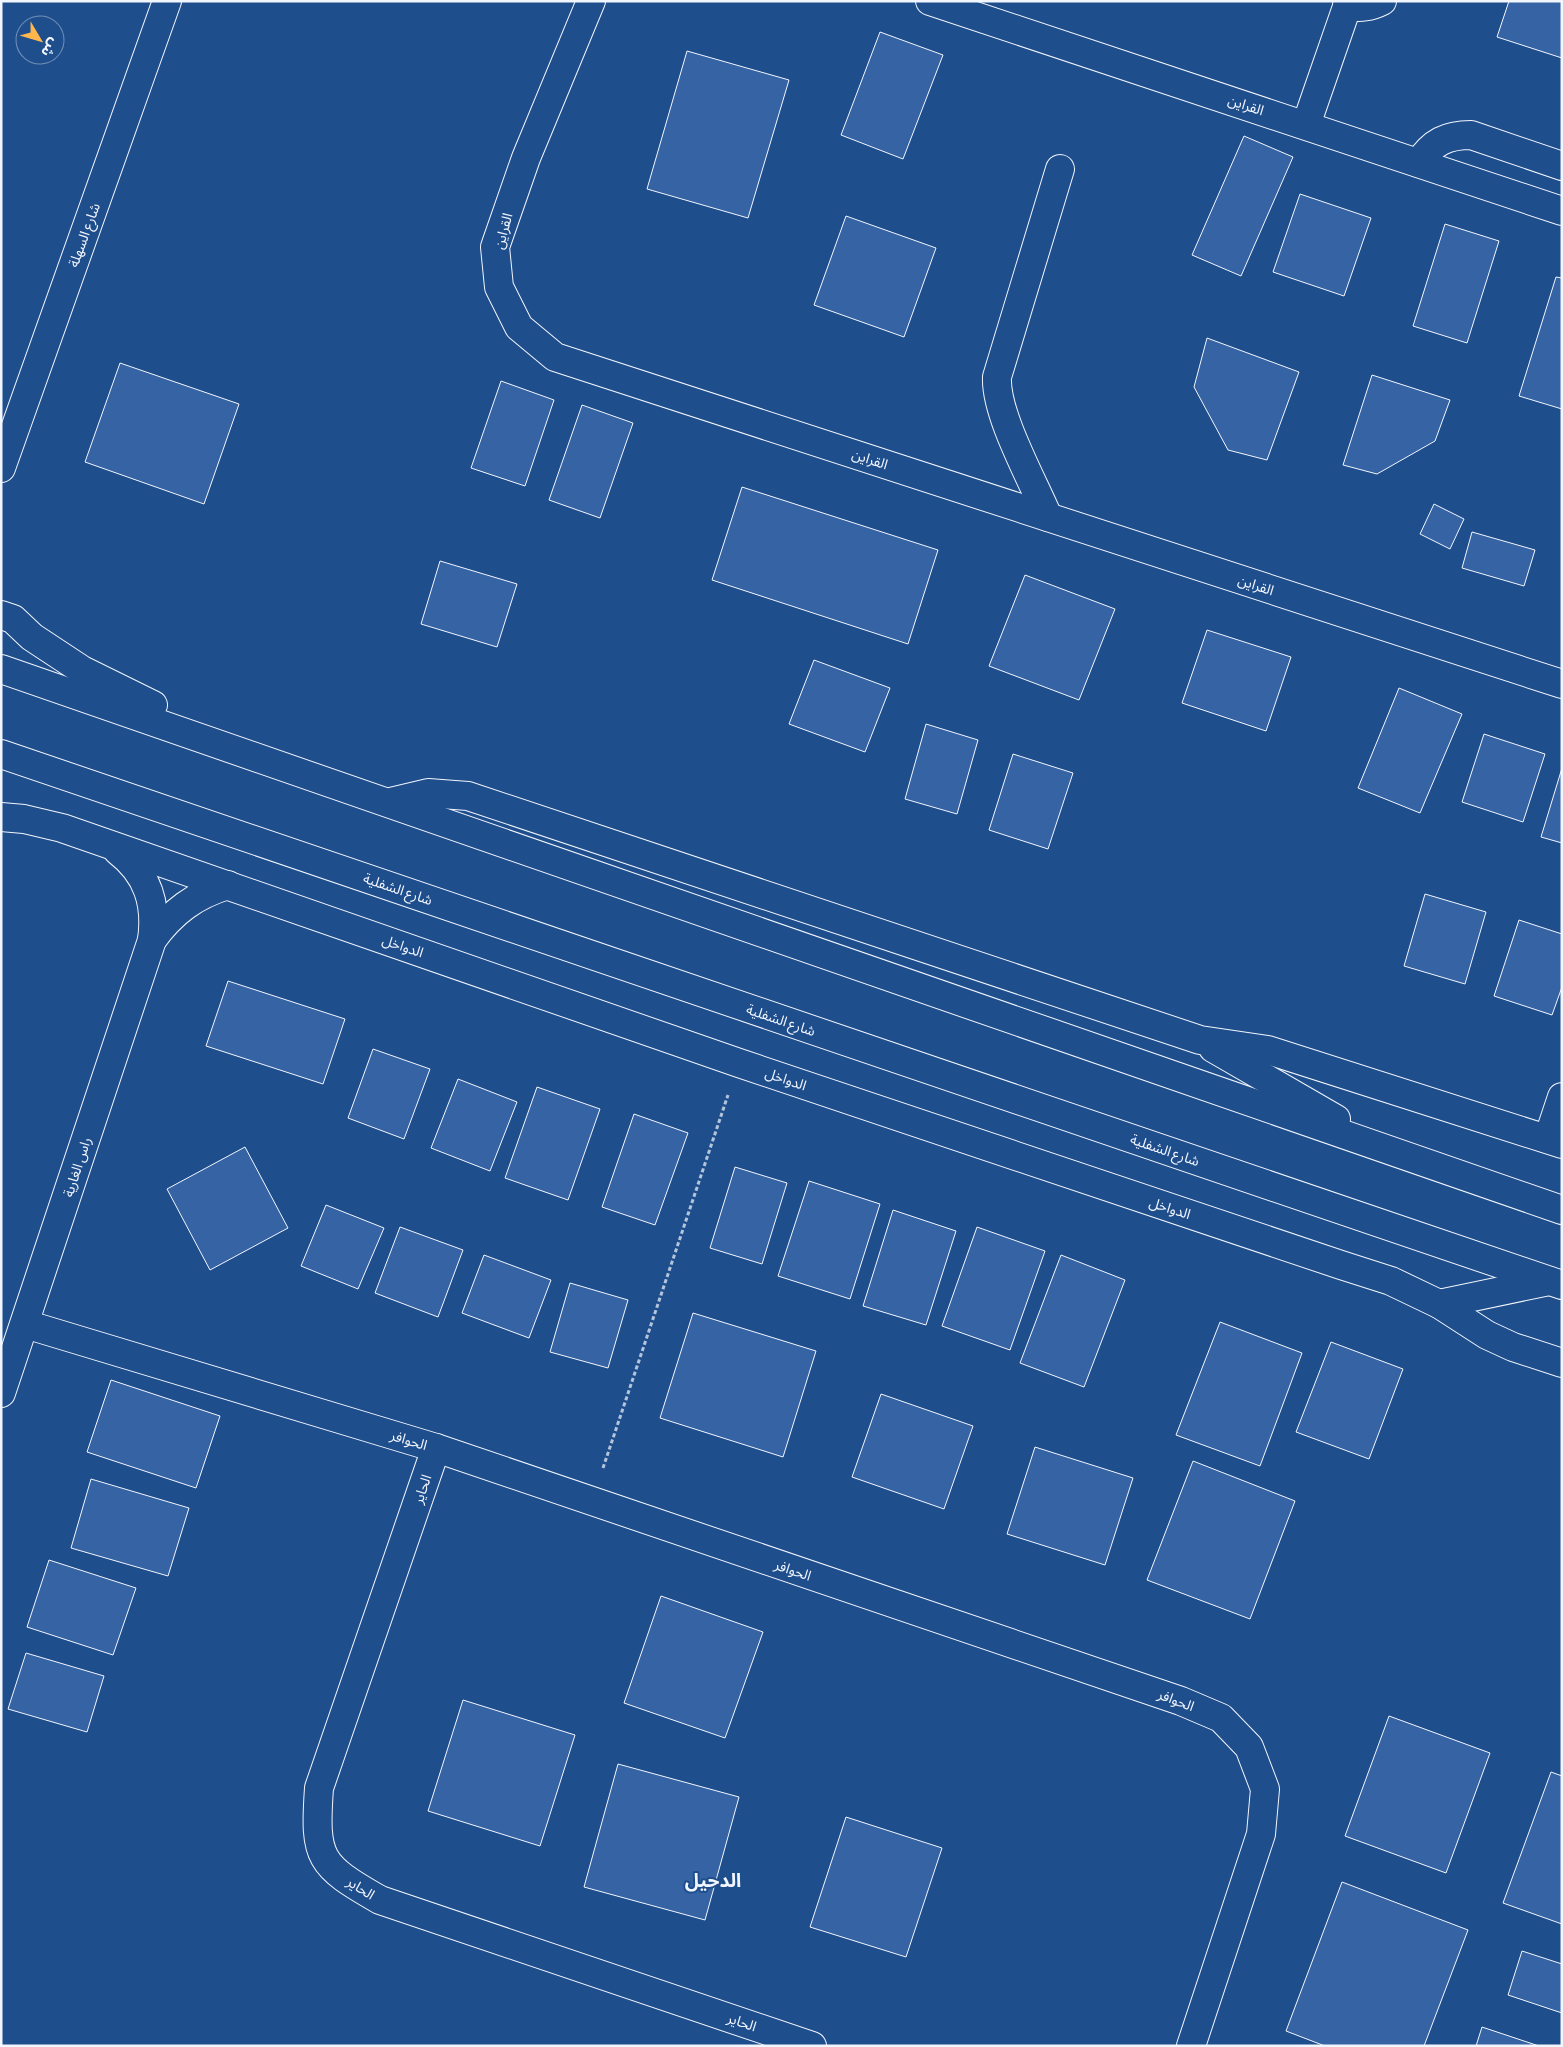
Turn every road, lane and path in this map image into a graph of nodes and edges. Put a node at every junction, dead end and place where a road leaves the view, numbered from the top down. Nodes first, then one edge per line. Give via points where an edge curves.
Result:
1 (167, 1) edge
2 (591, 1) edge
3 (930, 1) edge
4 (1382, 1) edge
5 (1348, 4) edge
6 (1306, 125) junction
7 (1419, 163) junction
8 (1562, 166) edge
9 (1060, 169) dead end
10 (1562, 211) edge
11 (9, 428) edge
12 (1, 468) edge
13 (1048, 517) junction
14 (7, 617) edge
15 (1, 669) edge
16 (1562, 684) edge
17 (1, 754) edge
18 (255, 755) junction
19 (390, 802) junction
20 (1, 818) edge
21 (115, 848) junction
22 (228, 885) junction
23 (152, 940) junction
24 (1200, 1040) junction
25 (739, 1063) junction
26 (1562, 1097) edge
27 (1555, 1142) edge
28 (1392, 1151) junction
29 (1562, 1210) edge
30 (1555, 1283) edge
31 (1439, 1304) junction
32 (25, 1324) junction
33 (1562, 1363) edge
34 (1, 1393) edge
35 (436, 1448) junction
36 (591, 1502) junction
37 (812, 2046) edge
38 (1191, 2046) edge

1 - 11 street, شارع السهلة
2 - 13 street, القراين via 526,158 496,247 499,287 519,327 555,357
3 - 6 street, القراين
4 - 5 street via 1360,8
5 - 6 street
6 - 7 street, القراين
7 - 8 street via 1433,144 1444,138 1471,135
7 - 10 street, القراين
9 - 13 street via 999,370 996,390 1004,417
11 - 12 street, شارع السهلة
13 - 16 street, القراين
14 - 18 street via 82,670
15 - 18 street
17 - 30 street, شارع الشفلية
18 - 19 street
19 - 24 street via 428,793 468,796
19 - 28 street
20 - 21 street, الدواخل via 44,822
21 - 22 street, الدواخل
21 - 23 street, راس الغارية via 140,872 148,888 154,922
22 - 23 street, راس الغارية via 192,900 163,925
22 - 25 street, الدواخل
23 - 32 street, راس الغارية
24 - 27 street via 1268,1050
24 - 28 street
25 - 31 street, الدواخل via 1366,1272
25 - 36 path
26 - 27 street
28 - 29 street
30 - 31 street
31 - 33 street, الدواخل via 1487,1335
32 - 34 street, راس الغارية
32 - 35 street, الحوافر
35 - 36 street, الحوافر
35 - 37 street, الحاير via 319,1788 318,1844 328,1864 348,1881 380,1900
36 - 38 street, الحوافر via 1181,1701 1221,1718 1249,1747 1264,1789 1261,1834

